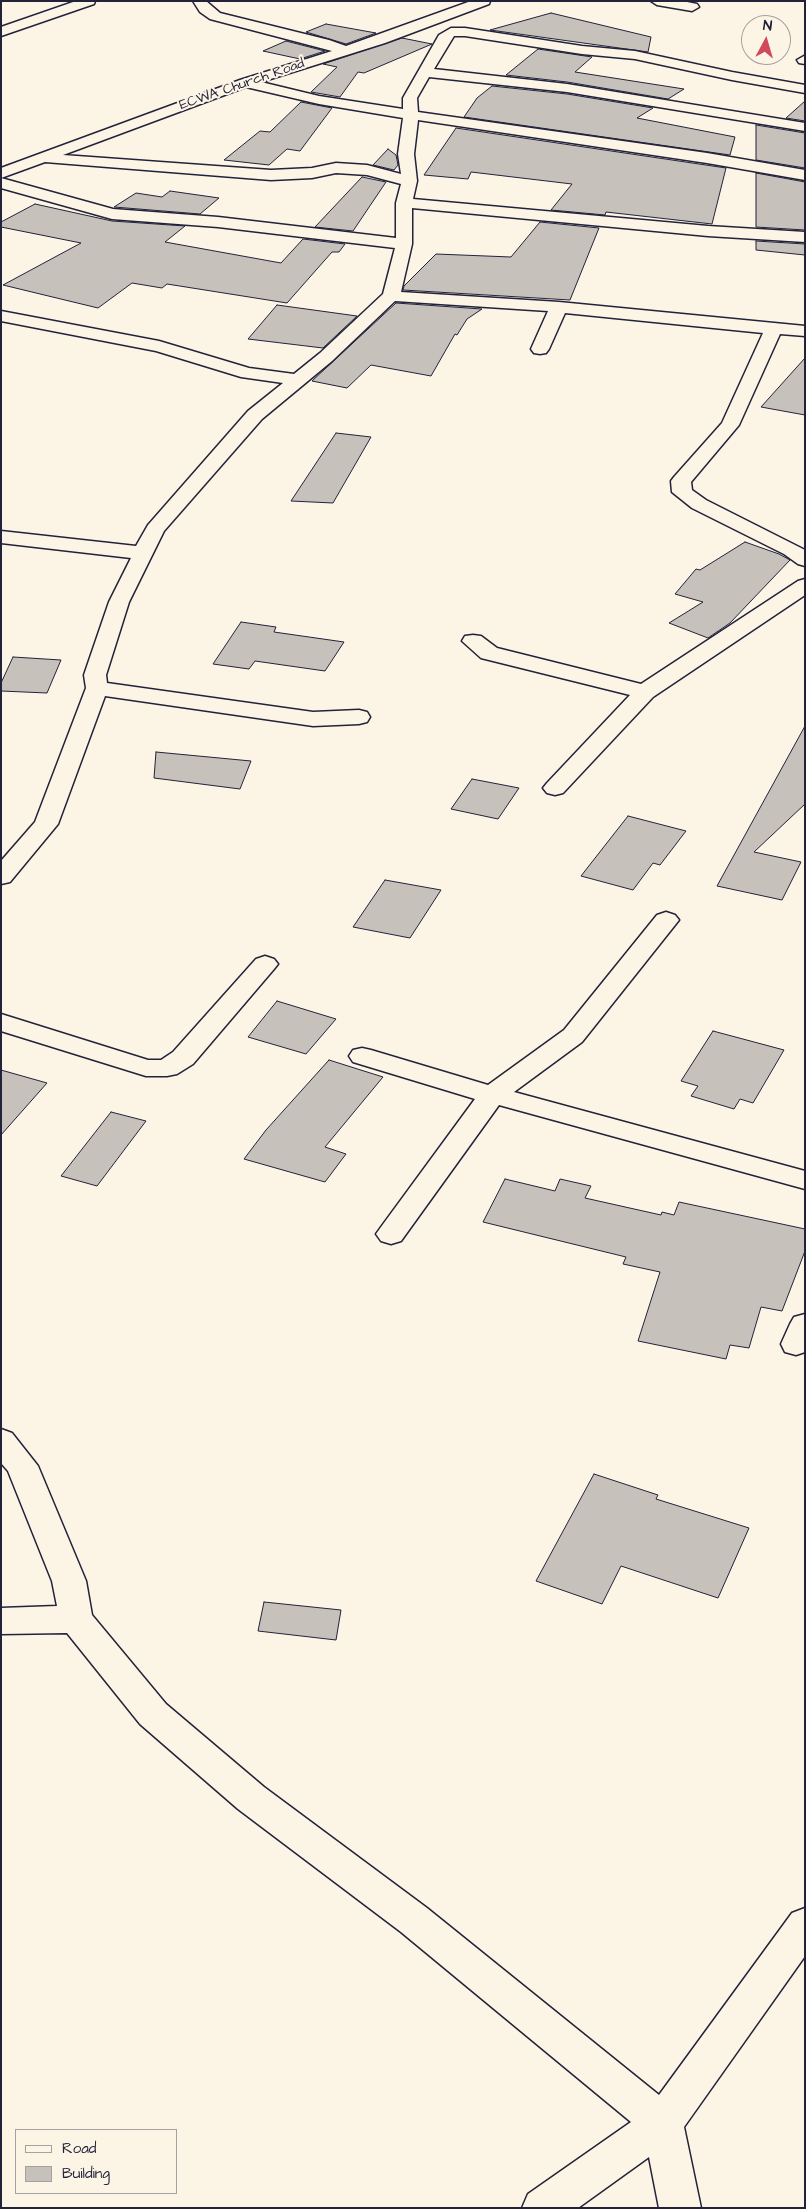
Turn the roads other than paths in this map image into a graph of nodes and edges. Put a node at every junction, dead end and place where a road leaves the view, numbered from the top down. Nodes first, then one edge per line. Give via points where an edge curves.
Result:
1 (199, 1) edge
2 (484, 1) edge
3 (657, 1) edge
4 (84, 2) edge
5 (692, 7) dead end
6 (437, 18) junction
7 (1, 32) edge
8 (452, 32) junction
9 (343, 50) junction
10 (425, 72) junction
11 (245, 83) junction
12 (805, 89) edge
13 (410, 115) junction
14 (805, 127) edge
15 (42, 158) junction
16 (1, 162) edge
17 (18, 167) junction
18 (1, 173) edge
19 (805, 175) edge
20 (409, 181) junction
21 (1, 183) edge
22 (404, 203) junction
23 (805, 237) edge
24 (404, 244) junction
25 (391, 296) junction
26 (559, 307) junction
27 (1, 316) edge
28 (774, 329) junction
29 (805, 331) edge
30 (540, 349) dead end
31 (298, 380) junction
32 (1, 538) edge
33 (143, 553) junction
34 (805, 560) edge
35 (805, 585) edge
36 (473, 641) dead end
37 (97, 688) junction
38 (645, 692) junction
39 (359, 717) dead end
40 (555, 788) dead end
41 (1, 877) edge
42 (666, 920) dead end
43 (265, 964) dead end
44 (1, 1022) edge
45 (362, 1056) dead end
46 (492, 1095) junction
47 (805, 1180) edge
48 (390, 1234) dead end
49 (1, 1441) edge
50 (76, 1619) junction
51 (1, 1621) edge
52 (805, 1925) edge
53 (663, 2123) junction
54 (543, 2208) edge
55 (680, 2208) edge

1 - 9 street via 215,16
2 - 6 street, ECWA Church Road
3 - 5 street
4 - 7 street
6 - 8 street
6 - 9 street, ECWA Church Road
8 - 10 street via 446,35
8 - 12 street via 636,55
9 - 11 street, ECWA Church Road
10 - 13 street via 410,98
10 - 14 street via 567,88
11 - 13 street
11 - 15 street, ECWA Church Road
13 - 19 street
13 - 20 street via 406,154
15 - 17 street, ECWA Church Road
15 - 20 street via 271,175 336,168 367,170
16 - 17 street
17 - 18 street, ECWA Church Road
20 - 22 street
21 - 24 street via 112,214 218,222
22 - 23 street
22 - 24 street
24 - 25 street
25 - 26 street
25 - 31 street
26 - 28 street
26 - 30 street
27 - 31 street via 159,346 247,372
28 - 29 street
28 - 34 street via 730,425 682,481 682,492
31 - 33 street via 255,415 155,529
32 - 33 street
33 - 37 street via 119,602 95,675
35 - 38 street
36 - 38 street via 489,653
37 - 39 street via 313,720
37 - 41 street via 46,824
38 - 40 street
42 - 46 street via 573,1036
43 - 44 street via 183,1058 167,1068 146,1068
45 - 46 street
46 - 47 street
46 - 48 street
49 - 50 street via 22,1466 69,1581
50 - 51 street
50 - 53 street via 153,1714 251,1798 414,1920
52 - 53 street
53 - 54 street
53 - 55 street

